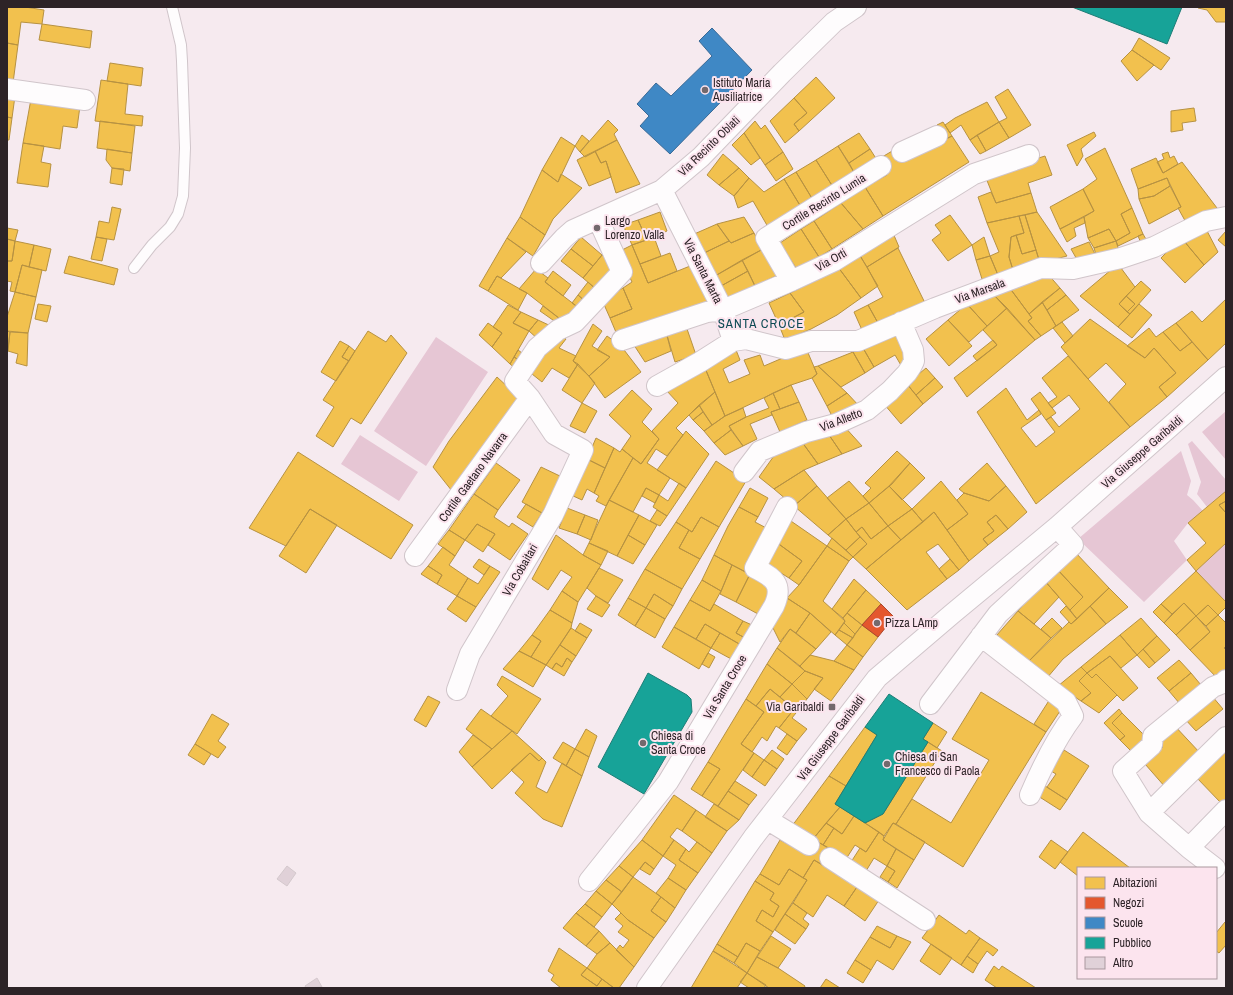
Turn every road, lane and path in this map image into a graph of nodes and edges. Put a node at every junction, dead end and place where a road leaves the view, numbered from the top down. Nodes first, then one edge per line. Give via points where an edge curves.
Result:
1 (172, 7) edge
2 (856, 7) edge
3 (7, 89) edge
4 (86, 100) dead end
5 (937, 136) dead end
6 (902, 152) dead end
7 (1029, 155) dead end
8 (881, 166) dead end
9 (662, 190) junction
10 (1226, 217) edge
11 (598, 219) junction
12 (541, 262) dead end
13 (134, 268) dead end
14 (791, 281) junction
15 (723, 310) junction
16 (901, 322) junction
17 (622, 340) dead end
18 (733, 341) junction
19 (1226, 377) edge
20 (657, 386) dead end
21 (530, 398) junction
22 (744, 472) dead end
23 (787, 507) dead end
24 (1057, 527) junction
25 (415, 556) dead end
26 (981, 636) junction
27 (1226, 680) edge
28 (457, 690) dead end
29 (930, 704) dead end
30 (1226, 737) edge
31 (1030, 795) dead end
32 (1226, 810) edge
33 (1149, 812) junction
34 (768, 820) junction
35 (809, 845) dead end
36 (1189, 848) junction
37 (830, 858) dead end
38 (1213, 867) edge
39 (1217, 870) edge
40 (1226, 877) edge
41 (589, 881) dead end
42 (925, 920) dead end
43 (647, 988) edge

1 - 13 lane via 182,61 183,196 178,214 170,228 152,245
2 - 9 street, Via Recinto Oblati via 834,22 701,158
3 - 4 street
5 - 6 street
7 - 14 street, Via Orti via 974,174 834,261
8 - 14 street, Cortile Recinto Lumia via 766,238
9 - 11 street, Via Recinto Oblati
9 - 15 street, Via Santa Marta
10 - 16 street, Via Marsala via 1206,221 1154,247 1121,258 1073,269 1041,268
11 - 12 street via 573,230
11 - 21 street via 622,272 575,322 558,330 537,348 515,381
14 - 15 street, Via Orti
15 - 17 street, Via Orti via 701,314
15 - 18 street, Via Santa Marta
16 - 18 street, Via Marsala via 858,341 811,341 786,348 746,339
16 - 22 street, Via Alletto via 914,350 914,361 908,373 890,391 867,410 760,451
18 - 20 street
19 - 24 street, Via Giuseppe Garibaldi
21 - 25 street, Cortile Gaetano Navarra
21 - 28 street, Via Cobaitari via 554,434 583,450 553,515 470,654
23 - 41 street, Via Santa Croce via 755,568 771,576 776,582 778,598 774,606 668,782
24 - 26 street via 1073,545 998,614
24 - 34 street, Via Giuseppe Garibaldi via 876,678
26 - 29 street
26 - 31 street via 1066,702 1073,716 1060,734
27 - 33 street via 1213,687 1153,736 1152,745 1123,771
30 - 33 street
32 - 36 street
33 - 36 street
34 - 35 street
34 - 43 street, Via Giuseppe Garibaldi
36 - 38 street
37 - 42 street
39 - 40 street

